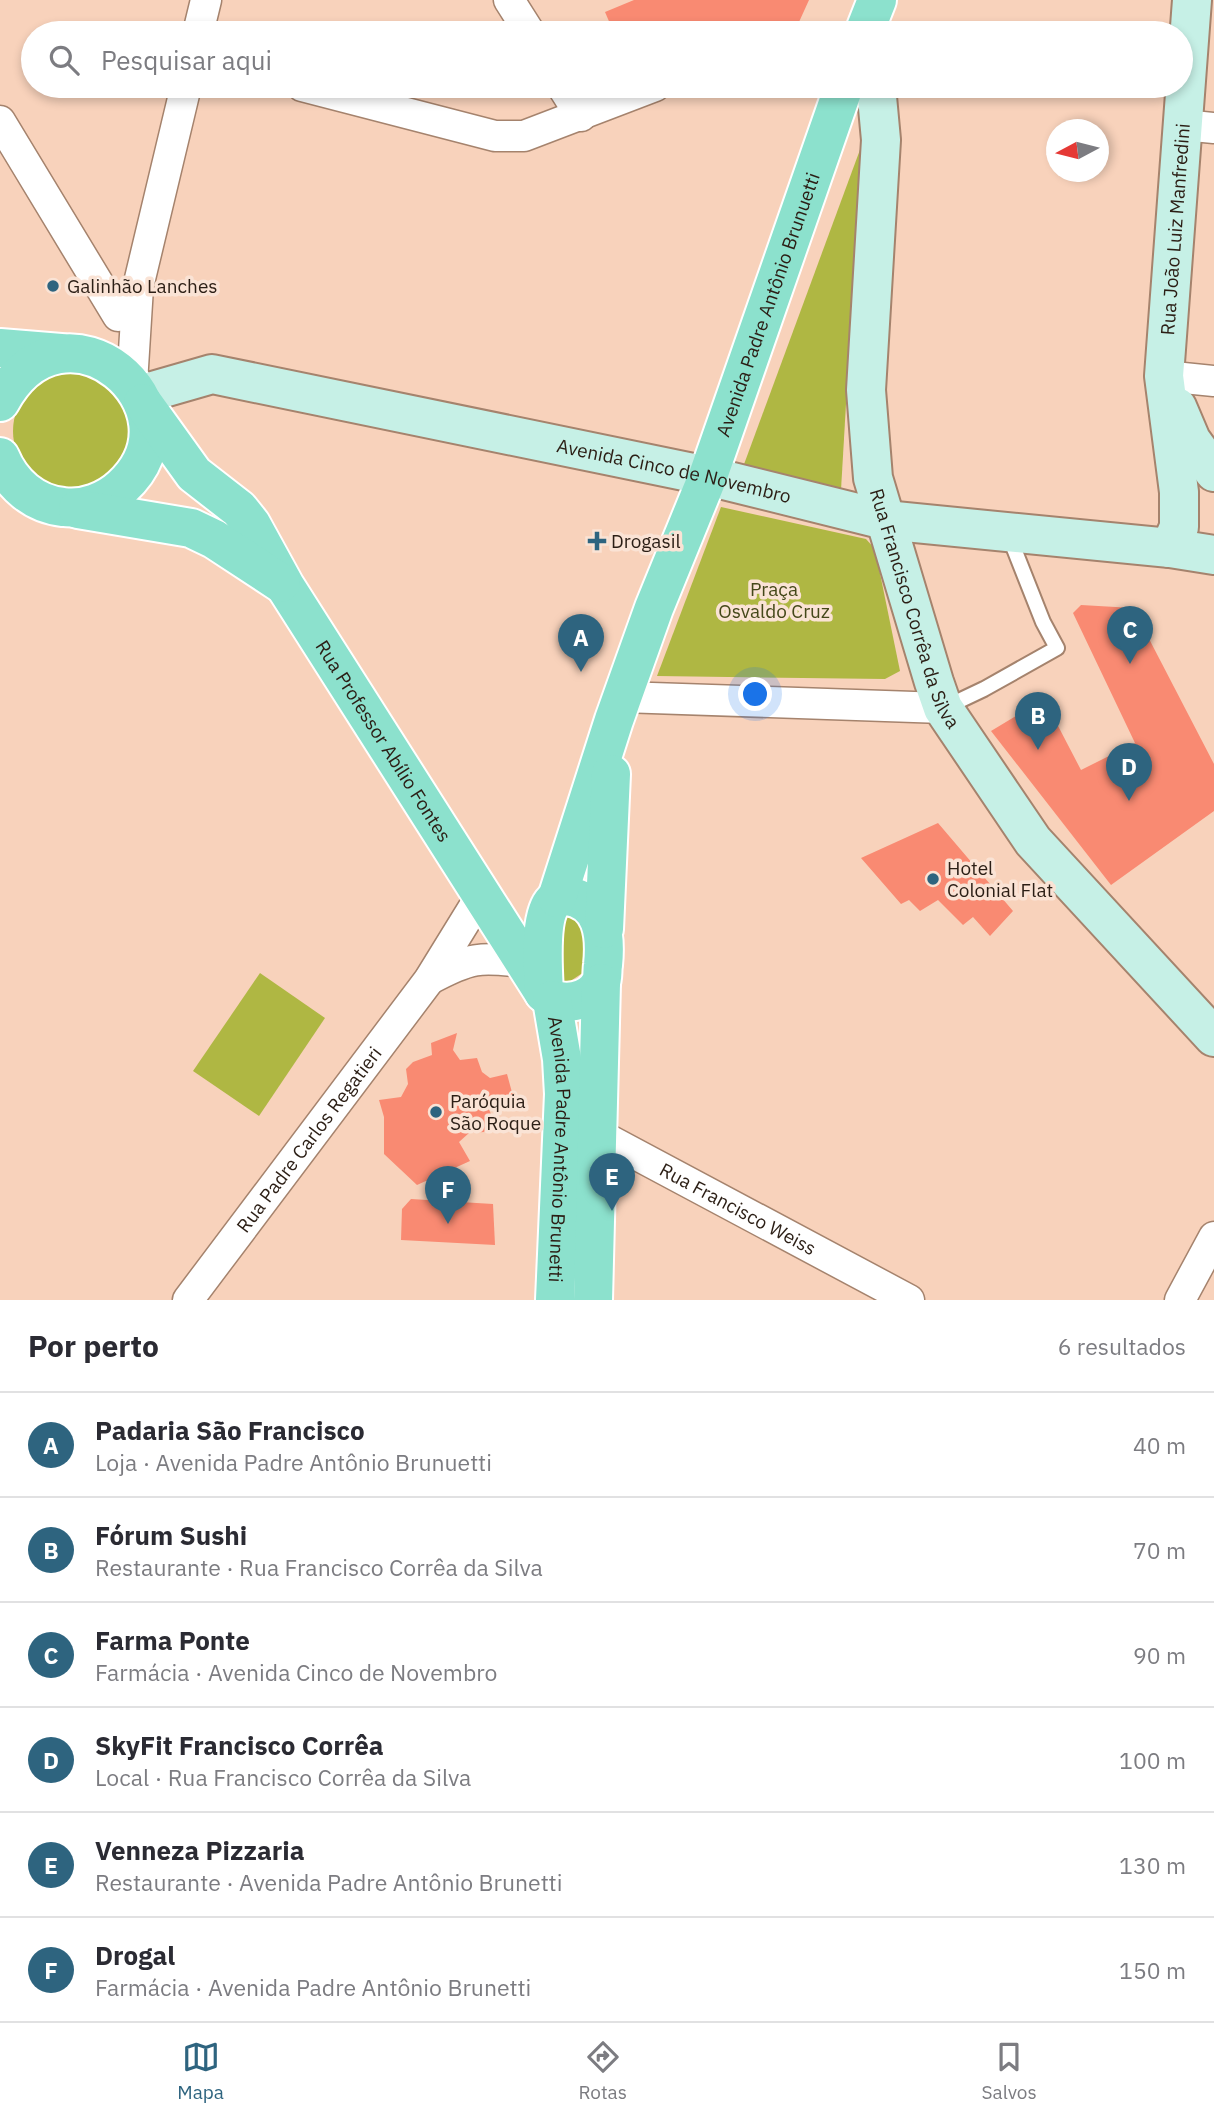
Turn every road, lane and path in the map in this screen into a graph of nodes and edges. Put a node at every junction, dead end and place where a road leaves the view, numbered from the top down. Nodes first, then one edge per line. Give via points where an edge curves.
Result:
1 (206, 0) edge
2 (509, 0) edge
3 (1192, 0) edge
4 (201, 21) edge
5 (522, 21) edge
6 (1193, 21) edge
7 (1193, 21) edge
8 (183, 98) edge
9 (349, 98) edge
10 (570, 98) edge
11 (625, 98) edge
12 (841, 98) edge
13 (877, 98) edge
14 (581, 116) junction
15 (0, 121) edge
16 (1198, 127) edge
17 (138, 287) junction
18 (118, 316) junction
19 (0, 348) edge
20 (78, 355) junction
21 (1164, 376) junction
22 (1214, 381) edge
23 (138, 394) junction
24 (0, 402) edge
25 (0, 457) edge
26 (1214, 472) edge
27 (708, 476) junction
28 (64, 507) junction
29 (885, 520) junction
30 (1007, 532) junction
31 (1170, 548) junction
32 (1214, 555) edge
33 (285, 586) junction
34 (943, 708) junction
35 (618, 709) junction
36 (482, 894) junction
37 (554, 901) junction
38 (604, 929) junction
39 (429, 979) junction
40 (601, 983) junction
41 (540, 985) junction
42 (1214, 1037) edge
43 (579, 1132) junction
44 (1214, 1237) edge
45 (188, 1300) edge
46 (555, 1300) edge
47 (593, 1300) edge
48 (909, 1300) edge
49 (1180, 1300) edge

1 - 4 street
2 - 5 street
3 - 7 main road, Rua João Luiz Manfredini
6 - 16 main road, Rua João Luiz Manfredini
8 - 17 street
9 - 14 street via 495,135 524,136
10 - 14 street
11 - 14 street
12 - 27 main road, Avenida Padre Antônio Brunuetti
13 - 29 main road, Rua Francisco Corrêa da Silva via 881,140 866,390 873,478
15 - 18 street
16 - 21 main road, Rua João Luiz Manfredini
17 - 18 street
17 - 23 street
18 - 20 street
19 - 20 main road
20 - 23 main road, Rua Professor Abílio Fontes via 114,366
20 - 24 main road via 45,358 26,369
21 - 22 street
21 - 26 main road via 1191,440
21 - 31 main road, Rua João Luiz Manfredini via 1179,492 1179,527
23 - 27 main road, Avenida Cinco de Novembro via 212,374
23 - 28 main road via 148,428 144,454 133,477 114,495 90,505
23 - 33 main road, Rua Professor Abílio Fontes via 194,474 251,524
25 - 28 main road, Rua Professor Abílio Fontes via 21,489 41,502
27 - 29 main road, Avenida Cinco de Novembro
27 - 35 main road, Avenida Padre Antônio Brunuetti
28 - 33 main road, Rua Professor Abílio Fontes via 191,528
29 - 30 main road, Avenida Cinco de Novembro
29 - 34 main road, Rua Francisco Corrêa da Silva
30 - 31 main road, Avenida Cinco de Novembro
30 - 34 lane via 1057,648
31 - 32 main road, Avenida Cinco de Novembro
33 - 36 main road, Rua Professor Abílio Fontes
34 - 35 street
34 - 42 main road, Rua Francisco Corrêa da Silva via 1033,841
35 - 37 main road, Avenida Padre Antônio Brunuetti
35 - 38 main road, Avenida Padre Antônio Brunuetti
36 - 37 main road via 522,911
36 - 39 street, Rua Padre Carlos Regatieri
36 - 41 main road, Rua Professor Abílio Fontes
37 - 38 main road via 575,897 583,901
37 - 41 main road, Avenida Padre Antônio Brunuetti via 546,921
38 - 40 main road, Avenida Padre Antônio Brunuetti
39 - 41 street via 477,958
39 - 45 street, Rua Padre Carlos Regatieri
40 - 41 main road via 571,1002
40 - 43 main road, Avenida Padre Antônio Brunetti
41 - 43 main road, Avenida Padre Antônio Brunetti
43 - 46 main road, Avenida Padre Antônio Brunetti
43 - 47 main road, Avenida Padre Antônio Brunetti
43 - 48 street, Rua Francisco Weiss
44 - 49 street

